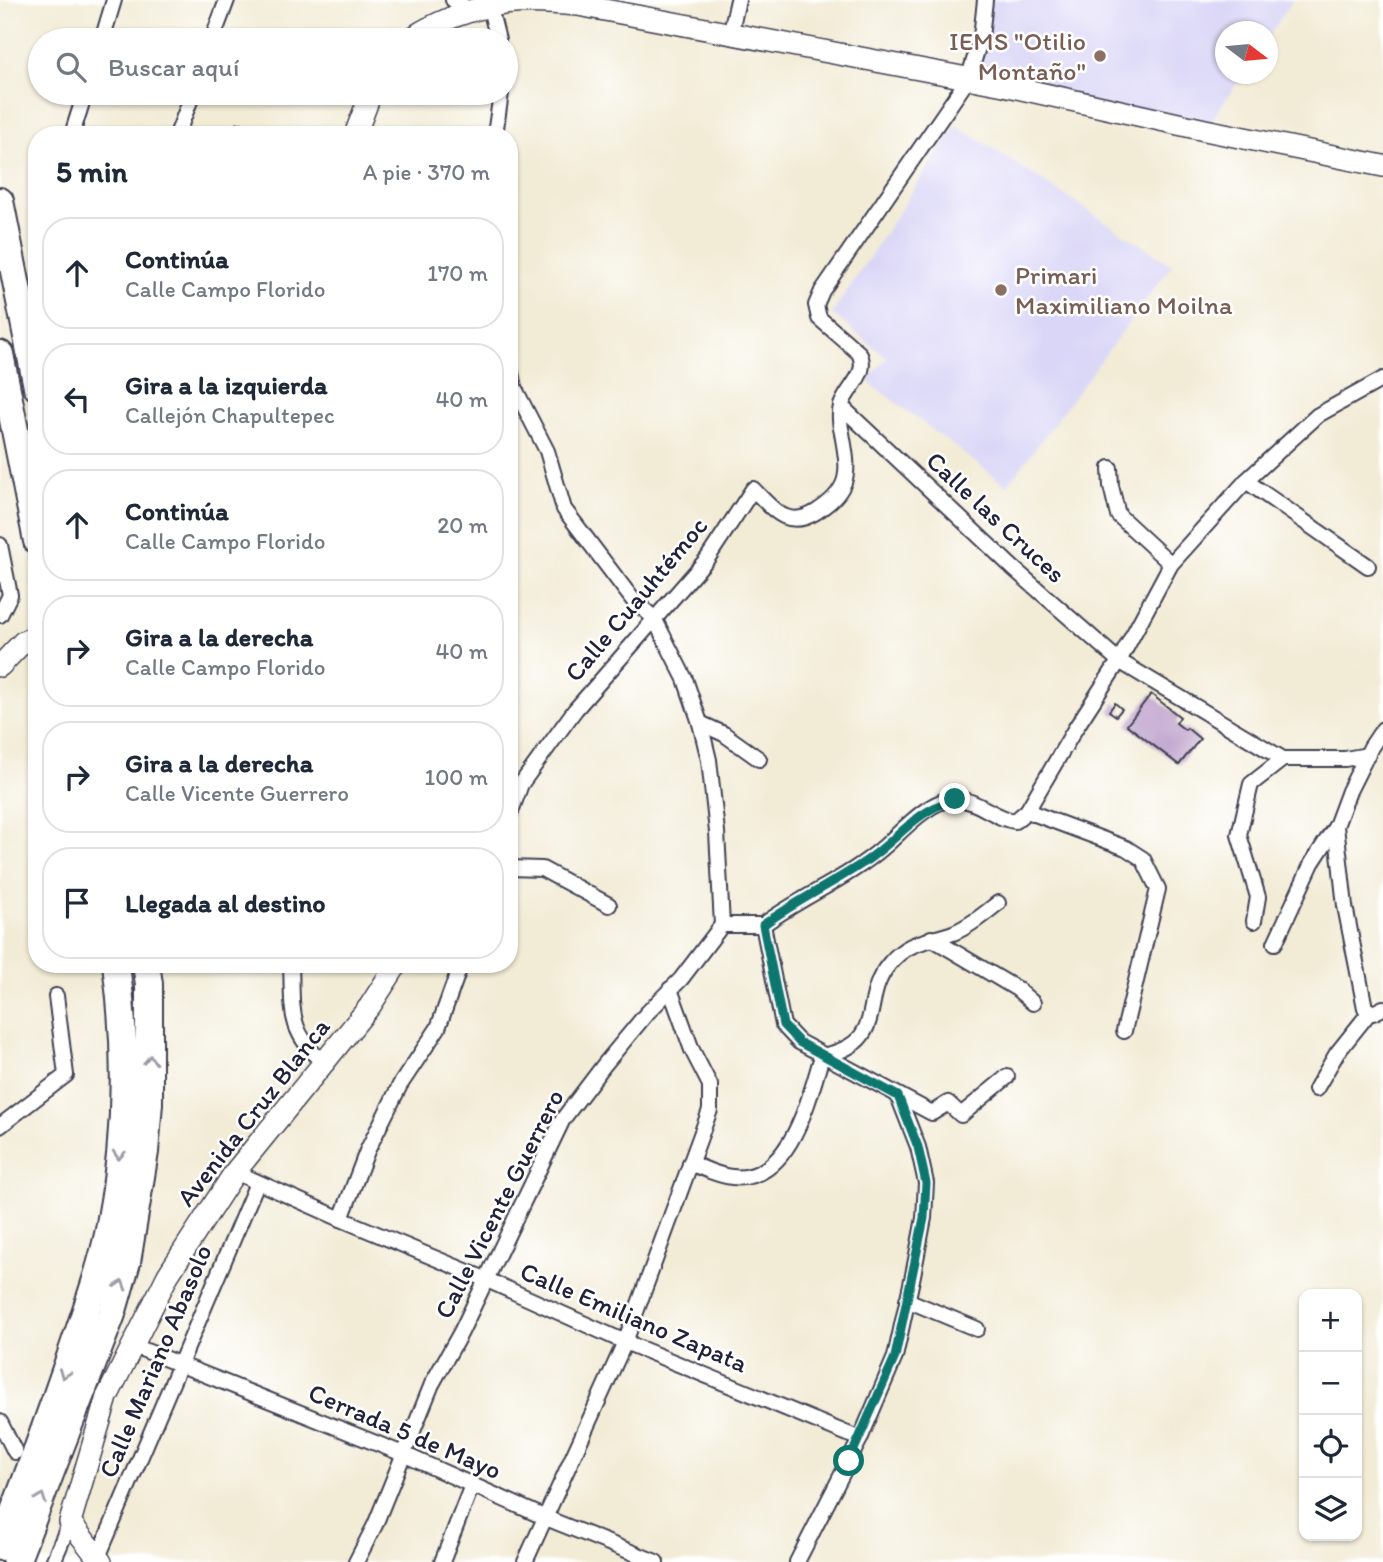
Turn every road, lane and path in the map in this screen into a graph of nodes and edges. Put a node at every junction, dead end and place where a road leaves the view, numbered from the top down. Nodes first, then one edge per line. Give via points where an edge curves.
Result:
1 (114, 0) edge
2 (227, 0) edge
3 (738, 0) edge
4 (985, 0) edge
5 (475, 4) edge
6 (604, 5) edge
7 (106, 28) edge
8 (216, 28) edge
9 (431, 28) edge
10 (490, 28) edge
11 (730, 35) junction
12 (968, 79) junction
13 (81, 105) edge
14 (188, 105) edge
15 (366, 105) edge
16 (499, 105) edge
17 (75, 126) edge
18 (180, 126) edge
19 (358, 126) edge
20 (496, 126) edge
21 (1381, 163) edge
22 (0, 201) edge
23 (28, 342) edge
24 (0, 354) edge
25 (1383, 379) edge
26 (518, 395) edge
27 (841, 406) junction
28 (1111, 468) dead end
29 (1245, 481) junction
30 (28, 496) edge
31 (0, 545) edge
32 (1171, 565) junction
33 (1368, 566) dead end
34 (0, 615) edge
35 (654, 618) junction
36 (28, 640) edge
37 (1119, 661) junction
38 (0, 666) edge
39 (700, 723) junction
40 (1383, 729) edge
41 (1368, 755) junction
42 (759, 759) dead end
43 (1283, 759) junction
44 (518, 792) edge
45 (1027, 811) junction
46 (1336, 826) junction
47 (518, 868) edge
48 (998, 903) dead end
49 (609, 905) dead end
50 (1254, 921) dead end
51 (722, 925) junction
52 (763, 925) junction
53 (931, 938) junction
54 (1275, 943) dead end
55 (117, 973) edge
56 (147, 973) edge
57 (291, 973) edge
58 (391, 973) edge
59 (458, 973) edge
60 (670, 989) junction
61 (56, 996) dead end
62 (1033, 1003) dead end
63 (1376, 1010) edge
64 (1124, 1031) dead end
65 (822, 1056) junction
66 (324, 1064) junction
67 (1007, 1077) dead end
68 (1316, 1089) dead end
69 (898, 1096) junction
70 (0, 1126) edge
71 (690, 1163) junction
72 (235, 1171) junction
73 (257, 1183) junction
74 (341, 1219) junction
75 (485, 1279) junction
76 (907, 1300) junction
77 (977, 1329) dead end
78 (625, 1342) junction
79 (134, 1346) junction
80 (181, 1366) junction
81 (0, 1422) edge
82 (860, 1439) junction
83 (15, 1452) dead end
84 (403, 1454) junction
85 (472, 1485) junction
86 (546, 1518) junction
87 (70, 1522) junction
88 (0, 1547) edge
89 (98, 1561) edge
90 (16, 1562) edge
91 (53, 1562) edge
92 (356, 1562) edge
93 (442, 1562) edge
94 (525, 1562) edge
95 (656, 1562) edge
96 (797, 1562) edge

1 - 7 street
2 - 8 street
3 - 11 street
4 - 12 street via 981,38
5 - 6 main road via 523,0
5 - 9 main road
5 - 10 street
6 - 11 main road
11 - 12 main road
12 - 21 main road
12 - 27 street via 816,305 819,318 863,361
13 - 17 street
14 - 18 street
15 - 19 main road
16 - 20 street
22 - 23 highway
24 - 30 highway
25 - 29 street via 1318,415
26 - 35 street via 547,451 564,509 633,600
27 - 35 street, Calle Cuauhtémoc via 847,472 843,488 831,502 804,519 793,520 778,513 753,489 707,559
27 - 37 street, Calle las Cruces
28 - 32 street via 1118,515
29 - 32 street
29 - 33 street
31 - 34 street via 10,595
32 - 37 street
35 - 39 street via 685,679
35 - 44 street, Calle Cuauhtémoc via 567,721
36 - 38 main road
37 - 43 street, Calle las Cruces
37 - 45 street
39 - 42 street
39 - 51 street via 716,820
40 - 41 street
41 - 43 street
41 - 46 street
43 - 50 street via 1251,784 1239,835 1258,897
45 - 52 street via 1015,821 955,799 933,806 867,860
45 - 64 street via 1126,848 1143,859 1158,889
46 - 54 street via 1312,863
46 - 63 street via 1345,906 1365,1008
47 - 49 street via 542,869
48 - 53 street via 953,933
51 - 52 street
51 - 60 street, Calle Vicente Guerrero
52 - 65 street via 783,1025
53 - 62 street
53 - 65 street via 901,951 888,964 868,1026 854,1045
55 -> 88 highway via 123,1101 109,1230 85,1313
90 -> 56 highway via 112,1314 127,1262 149,1103
57 - 66 street via 297,1031
58 - 66 main road, Avenida Cruz Blanca
59 - 74 street via 438,1028 400,1085
60 - 71 street via 710,1085 710,1110
60 - 75 street, Calle Vicente Guerrero via 564,1119
61 - 70 street via 66,1075
63 - 68 street via 1343,1045
65 - 69 street
65 - 71 street via 791,1143 778,1160 746,1177 730,1177
66 - 72 main road, Avenida Cruz Blanca
67 - 69 street via 961,1115 947,1103 932,1113
69 - 76 street via 926,1183 924,1218
71 - 78 street
72 - 73 street, Calle Emiliano Zapata
72 - 79 main road, Avenida Cruz Blanca via 168,1275
73 - 74 street, Calle Emiliano Zapata
73 - 80 street, Calle Mariano Abasolo
74 - 75 street, Calle Emiliano Zapata
75 - 78 street, Calle Emiliano Zapata
75 - 84 street, Calle Vicente Guerrero
76 - 77 street
76 - 82 street via 895,1357
78 - 82 street, Calle Emiliano Zapata
78 - 86 street
79 - 80 street, Cerrada 5 de Mayo
79 - 87 main road, Avenida Cruz Blanca via 107,1397
80 - 84 street, Cerrada 5 de Mayo
80 - 89 street, Calle Mariano Abasolo
81 - 83 street
82 - 96 street
84 - 85 street, Cerrada 5 de Mayo
84 - 92 street, Calle Vicente Guerrero
85 - 86 street, Cerrada 5 de Mayo
85 - 93 street
86 - 94 street
86 - 95 street, Cerrada 5 de Mayo
87 - 89 main road
87 - 91 street

